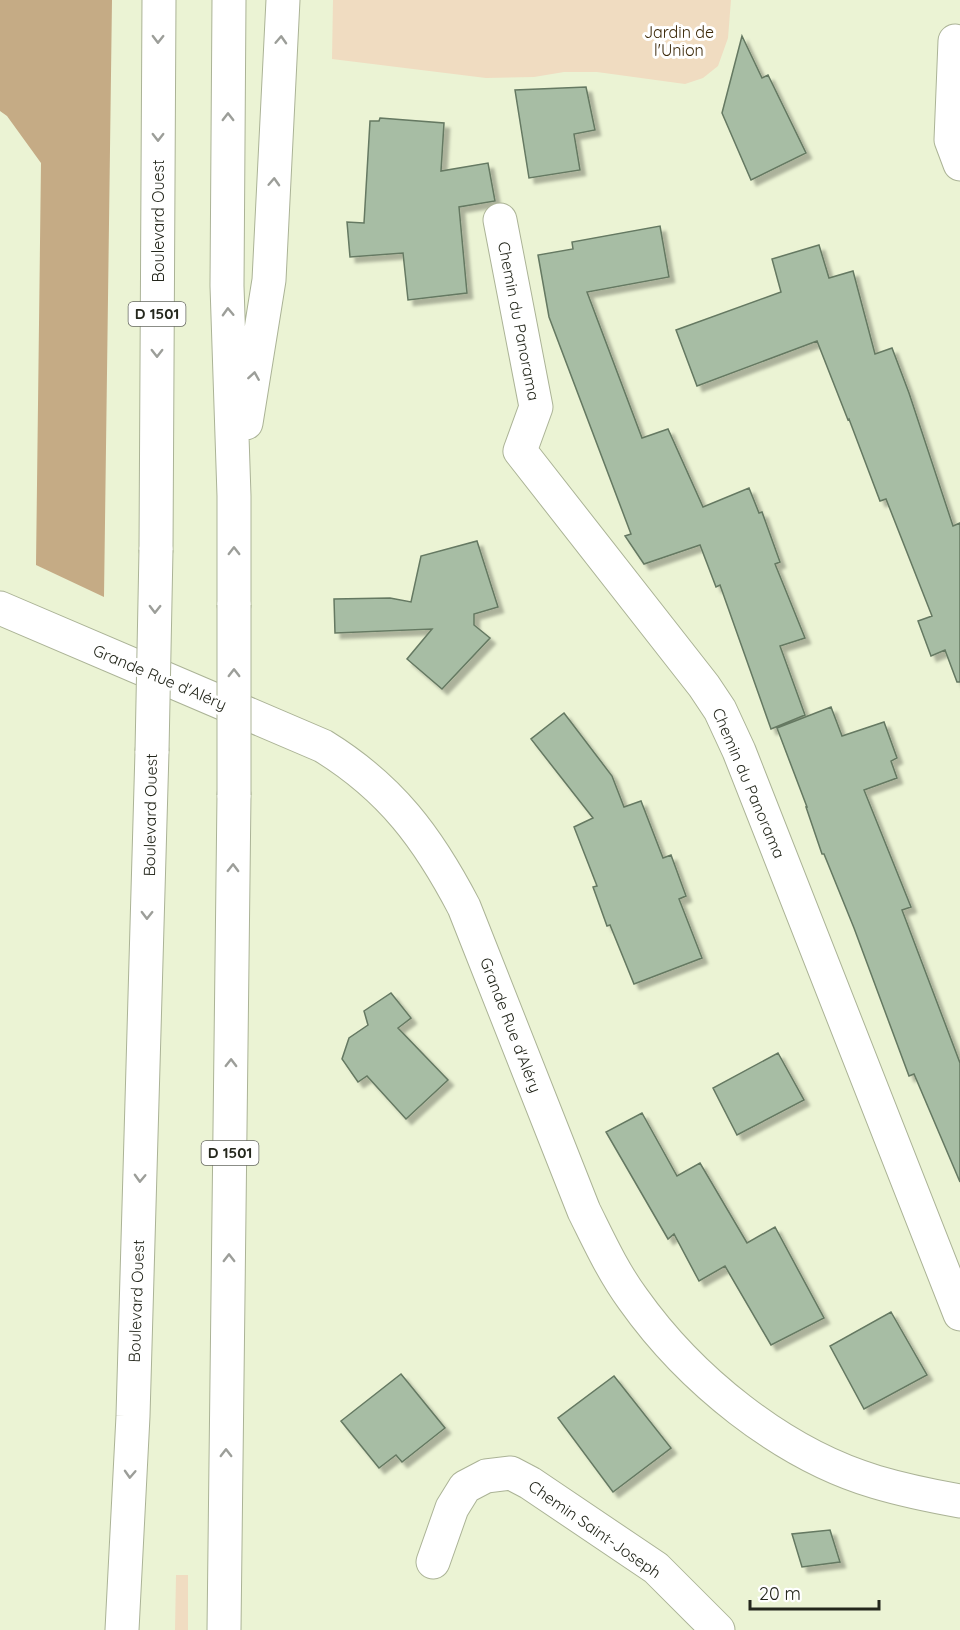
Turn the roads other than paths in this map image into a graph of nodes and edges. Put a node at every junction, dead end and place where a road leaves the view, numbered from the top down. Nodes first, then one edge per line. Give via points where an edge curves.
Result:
1 (159, 0) edge
2 (229, 0) edge
3 (283, 0) edge
4 (956, 41) dead end
5 (960, 165) edge
6 (500, 220) dead end
7 (234, 496) junction
8 (0, 608) edge
9 (960, 1314) edge
10 (960, 1501) edge
11 (226, 1512) junction
12 (434, 1562) dead end
13 (122, 1630) edge
14 (224, 1630) edge
15 (247, 1630) edge
16 (718, 1630) edge

1 -> 13 main road, Boulevard Ouest / D 1501, bridge via 152,751 133,1416
7 -> 2 main road, D 1501 via 227,286
7 -> 3 main road via 269,280
4 - 5 main road via 951,141
6 - 9 main road, Chemin du Panorama via 536,407 520,451 720,710
11 -> 7 main road, D 1501, bridge
8 - 10 main road, Grande Rue d'Aléry via 323,746 369,779 413,822 443,866 464,907 584,1211 606,1256 662,1338 735,1406 825,1462 874,1481
11 - 14 main road
11 - 15 main road
12 - 16 main road, Chemin Saint-Joseph via 452,1508 465,1487 486,1476 511,1473 656,1568

